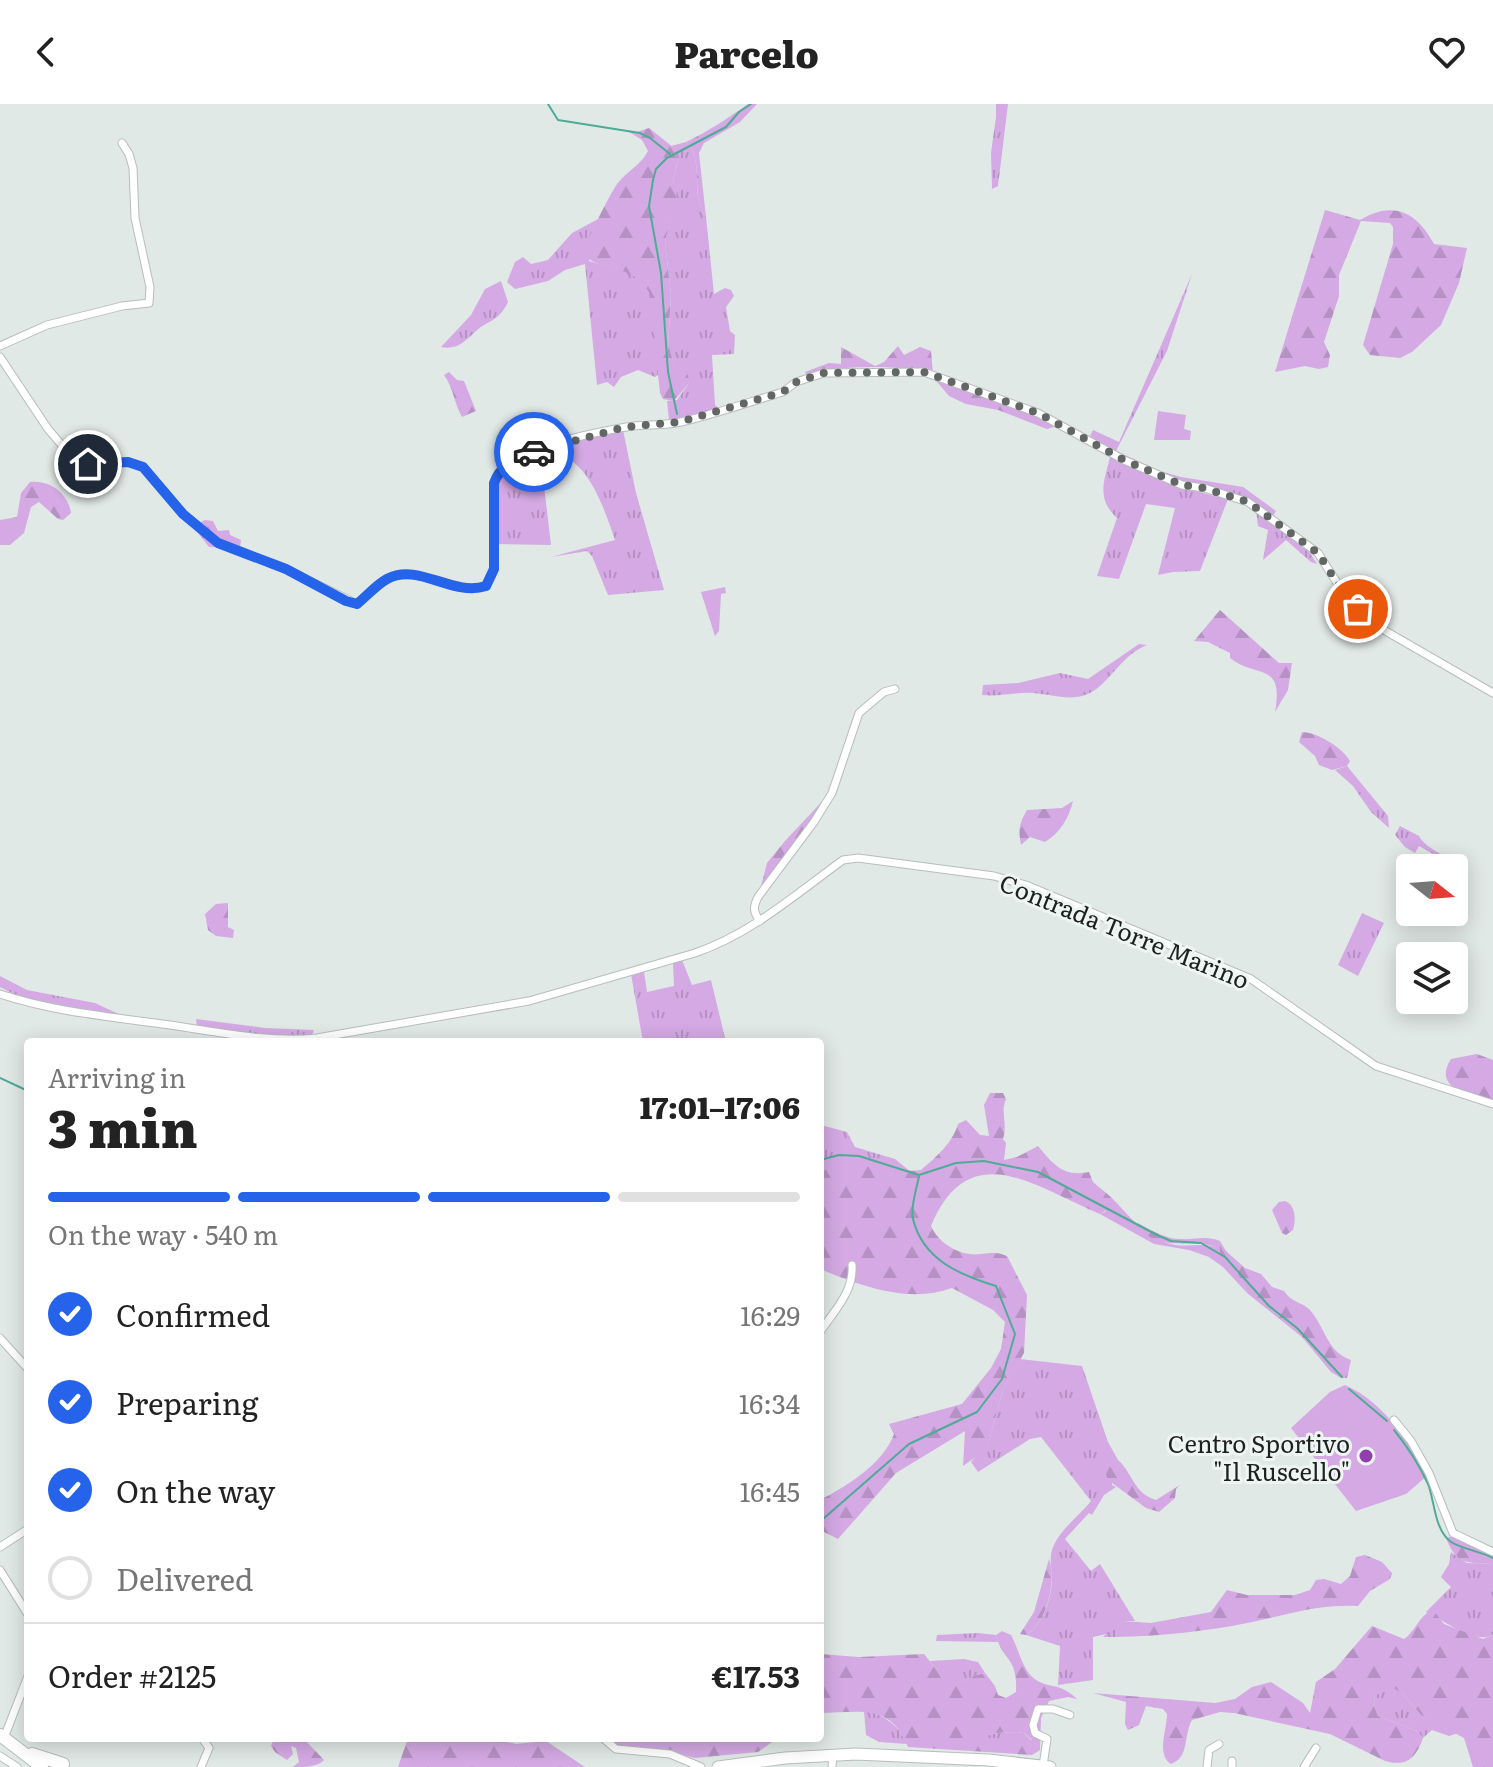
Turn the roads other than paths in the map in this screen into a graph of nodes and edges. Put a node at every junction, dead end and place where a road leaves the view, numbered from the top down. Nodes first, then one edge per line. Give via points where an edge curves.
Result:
1 (122, 143) dead end
2 (0, 346) edge
3 (0, 357) edge
4 (895, 689) dead end
5 (1493, 693) edge
6 (760, 921) junction
7 (0, 994) edge
8 (268, 1038) edge
9 (308, 1038) edge
10 (1493, 1104) edge
11 (852, 1265) dead end
12 (824, 1326) edge
13 (0, 1338) edge
14 (24, 1365) edge
15 (1394, 1420) dead end
16 (24, 1532) edge
17 (0, 1547) edge
18 (1493, 1552) edge
19 (0, 1570) edge
20 (24, 1608) edge
21 (24, 1685) edge
22 (1070, 1715) dead end
23 (2, 1737) edge
24 (205, 1742) edge
25 (608, 1742) edge
26 (1219, 1744) dead end
27 (1316, 1748) dead end
28 (25, 1752) junction
29 (0, 1756) edge
30 (832, 1761) edge
31 (901, 1761) edge
32 (971, 1763) edge
33 (64, 1766) edge
34 (1046, 1766) edge
35 (17, 1767) edge
36 (42, 1767) edge
37 (201, 1767) edge
38 (701, 1767) edge
39 (718, 1767) edge
40 (1207, 1767) edge
41 (1304, 1767) edge

1 - 2 street via 133,168 149,303 47,325
3 - 5 street via 71,456 88,464 128,462 143,467 183,514 218,543 357,604 397,575 471,590 486,586 494,569 497,474 542,448 625,427 680,422 783,392 824,373 924,372 1038,413 1182,485 1248,502 1318,553 1346,597 1370,622
4 - 6 street via 859,713 832,793 753,906
6 - 9 street, Contrada Torre Marino via 722,944 529,1001
6 - 10 street, Contrada Torre Marino via 843,860 994,876 1225,966 1376,1066
7 - 8 street, Contrada Torre Marino via 39,1007
11 - 12 street via 846,1295
13 - 14 street
15 - 18 street via 1429,1473 1453,1533
16 - 17 street
19 - 20 street
21 - 23 street
22 - 34 street via 1038,1709 1033,1725 1035,1733 1047,1739
23 - 28 main road
24 - 37 street via 209,1748
25 - 38 street via 616,1749 670,1754
26 - 40 street via 1209,1750
27 - 41 street
28 - 33 main road
28 - 36 main road
29 - 35 street
30 - 31 street
30 - 39 street
31 - 32 street
32 - 34 street

